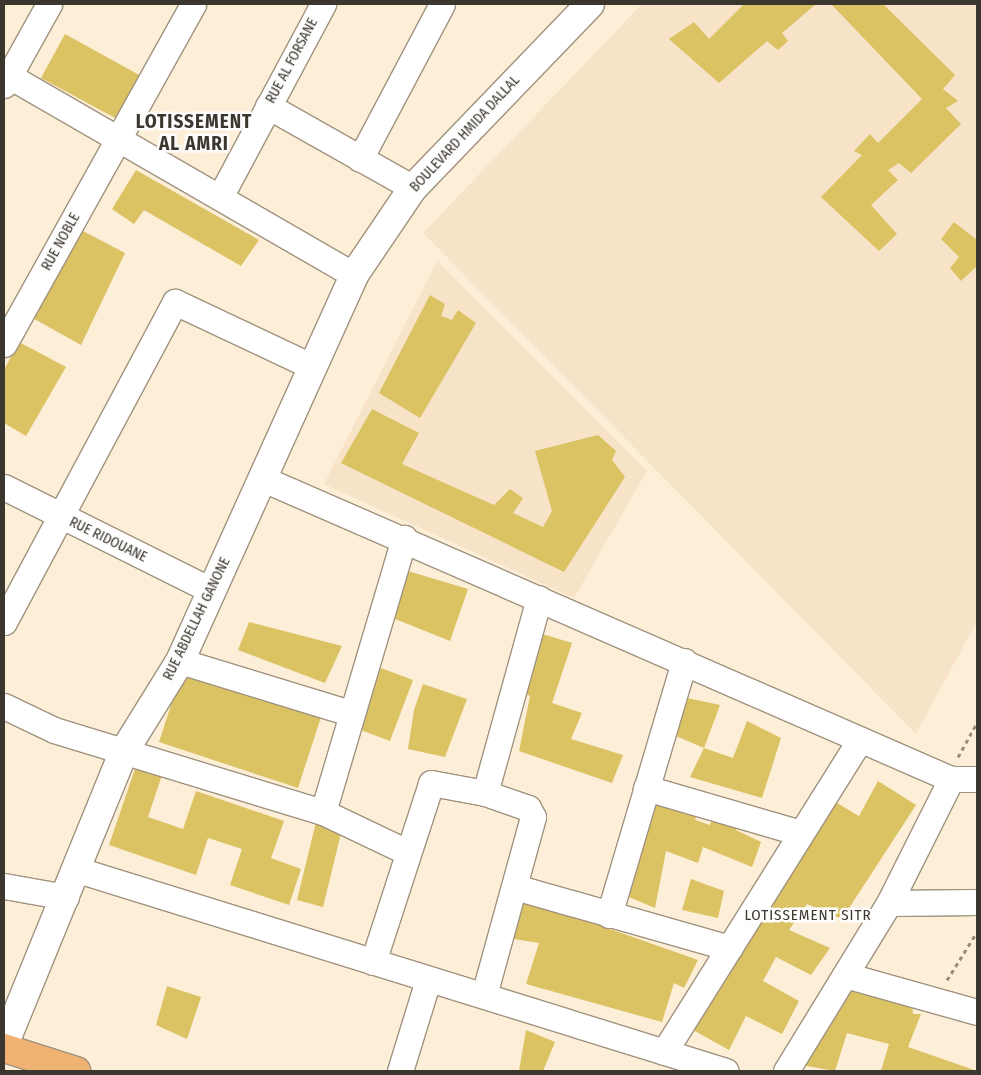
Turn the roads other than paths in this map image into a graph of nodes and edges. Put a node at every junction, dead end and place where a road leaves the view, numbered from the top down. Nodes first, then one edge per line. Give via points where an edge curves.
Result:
1 (49, 4) edge
2 (194, 4) edge
3 (323, 4) edge
4 (442, 4) edge
5 (590, 4) edge
6 (5, 78) edge
7 (268, 106) junction
8 (119, 140) junction
9 (360, 159) junction
10 (413, 188) junction
11 (220, 197) junction
12 (354, 275) junction
13 (4, 344) edge
14 (311, 366) junction
15 (261, 478) junction
16 (4, 487) edge
17 (58, 516) junction
18 (404, 538) junction
19 (213, 590) junction
20 (539, 598) junction
21 (4, 622) edge
22 (180, 661) junction
23 (684, 661) junction
24 (4, 706) edge
25 (350, 713) junction
26 (860, 738) junction
27 (123, 752) junction
28 (948, 778) junction
29 (977, 779) edge
30 (646, 788) junction
31 (485, 793) junction
32 (323, 812) junction
33 (801, 833) junction
34 (407, 852) junction
35 (78, 870) junction
36 (4, 886) edge
37 (515, 887) junction
38 (66, 897) junction
39 (888, 902) junction
40 (977, 902) edge
41 (609, 914) junction
42 (729, 948) junction
43 (372, 962) junction
44 (845, 975) junction
45 (428, 980) junction
46 (484, 995) junction
47 (977, 1012) edge
48 (4, 1047) edge
49 (664, 1052) junction
50 (76, 1071) edge
51 (400, 1071) edge
52 (726, 1071) edge
53 (786, 1071) edge

1 - 6 street
2 - 8 street, RUE NOBLE
3 - 7 street, RUE AL FORSANE
4 - 9 street
5 - 10 street, BOULEVARD HMIDA DALLAL
6 - 8 street
7 - 9 street
7 - 11 street, RUE AL FORSANE
8 - 11 street
8 - 13 street, RUE NOBLE
9 - 10 street
10 - 12 street, BOULEVARD HMIDA DALLAL
11 - 12 street
12 - 14 street, RUE ABDELLAH GANONE
14 - 15 street, RUE ABDELLAH GANONE
14 - 17 street via 175,302
15 - 18 street
15 - 19 street, RUE ABDELLAH GANONE
16 - 17 street, RUE RIDOUANE
17 - 19 street, RUE RIDOUANE
17 - 21 street
18 - 20 street
18 - 25 street
19 - 22 street, RUE ABDELLAH GANONE
20 - 23 street
20 - 31 street
22 - 25 street
22 - 27 street, RUE ABDELLAH GANONE
23 - 26 street
23 - 30 street
24 - 27 street via 54,730
25 - 32 street
26 - 28 street
26 - 33 street
27 - 32 street
27 - 35 street, RUE ABDELLAH GANONE
28 - 29 street
28 - 39 street
30 - 33 street
30 - 41 street
31 - 34 street via 431,783
31 - 37 street via 533,812
32 - 34 street
33 - 42 street
34 - 43 street
35 - 38 street, RUE ABDELLAH GANONE
35 - 43 street
36 - 38 street
37 - 41 street
37 - 46 street
38 - 48 street, RUE ABDELLAH GANONE
39 - 40 street
39 - 44 street
41 - 42 street
42 - 49 street
43 - 45 street
44 - 47 street
44 - 53 street
45 - 46 street
45 - 51 street
46 - 49 street
48 - 50 main road
49 - 52 street

